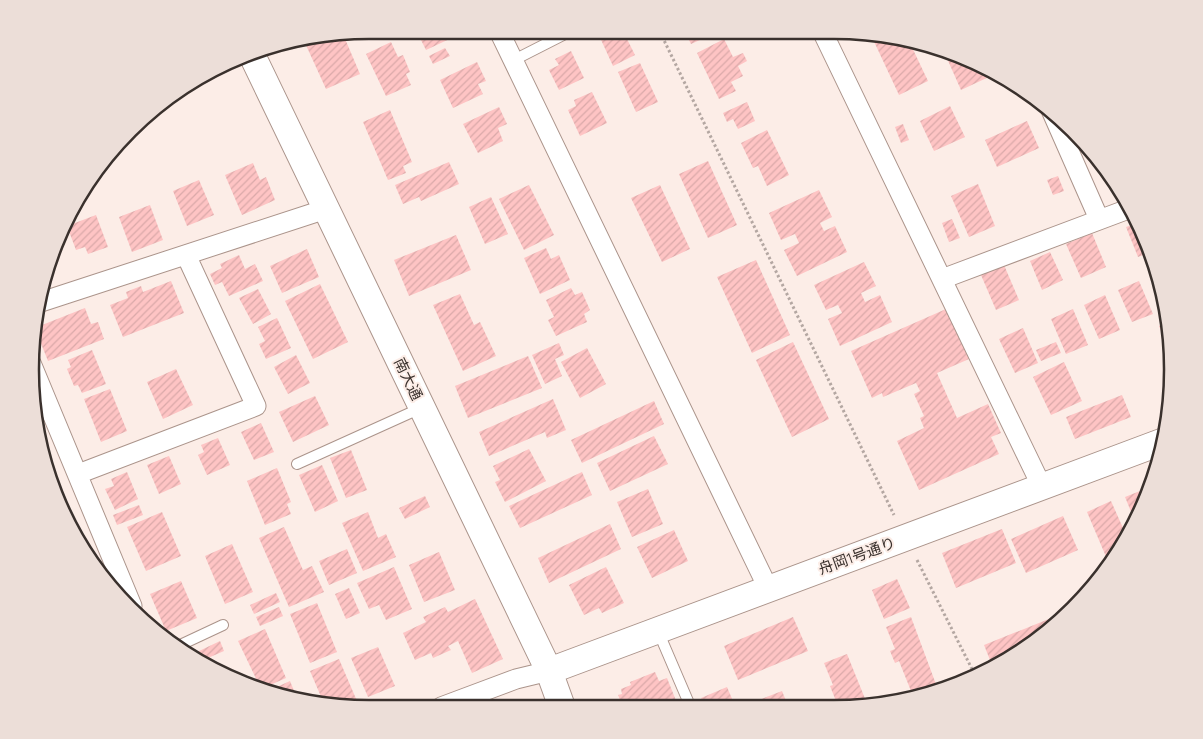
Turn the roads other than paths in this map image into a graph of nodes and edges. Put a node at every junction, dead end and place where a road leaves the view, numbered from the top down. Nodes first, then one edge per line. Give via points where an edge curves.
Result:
1 (503, 39) edge
2 (555, 39) edge
3 (826, 39) edge
4 (254, 60) edge
5 (514, 60) junction
6 (1059, 128) edge
7 (326, 209) junction
8 (1123, 211) edge
9 (1099, 219) junction
10 (186, 255) junction
11 (942, 279) junction
12 (46, 300) edge
13 (41, 402) edge
14 (422, 407) junction
15 (1156, 444) edge
16 (297, 464) dead end
17 (78, 474) junction
18 (1041, 485) junction
19 (768, 588) junction
20 (127, 594) edge
21 (223, 625) dead end
22 (658, 631) junction
23 (184, 643) edge
24 (549, 671) junction
25 (460, 700) edge
26 (559, 700) edge
27 (688, 700) edge

1 - 5 street
2 - 5 lane
3 - 11 street
4 - 7 street, 南大通
5 - 19 street
6 - 9 street
7 - 10 street
7 - 14 street, 南大通
8 - 9 street
9 - 11 street
10 - 12 street
10 - 17 street via 256,406
11 - 18 street
13 - 17 street
14 - 16 lane
14 - 24 street, 南大通
15 - 18 street, 舟岡1号通り
17 - 20 street
18 - 19 street, 舟岡1号通り
19 - 22 street, 舟岡1号通り
21 - 23 lane
22 - 24 street, 舟岡1号通り
22 - 27 lane
24 - 25 street via 516,679
24 - 26 street, 南大通

